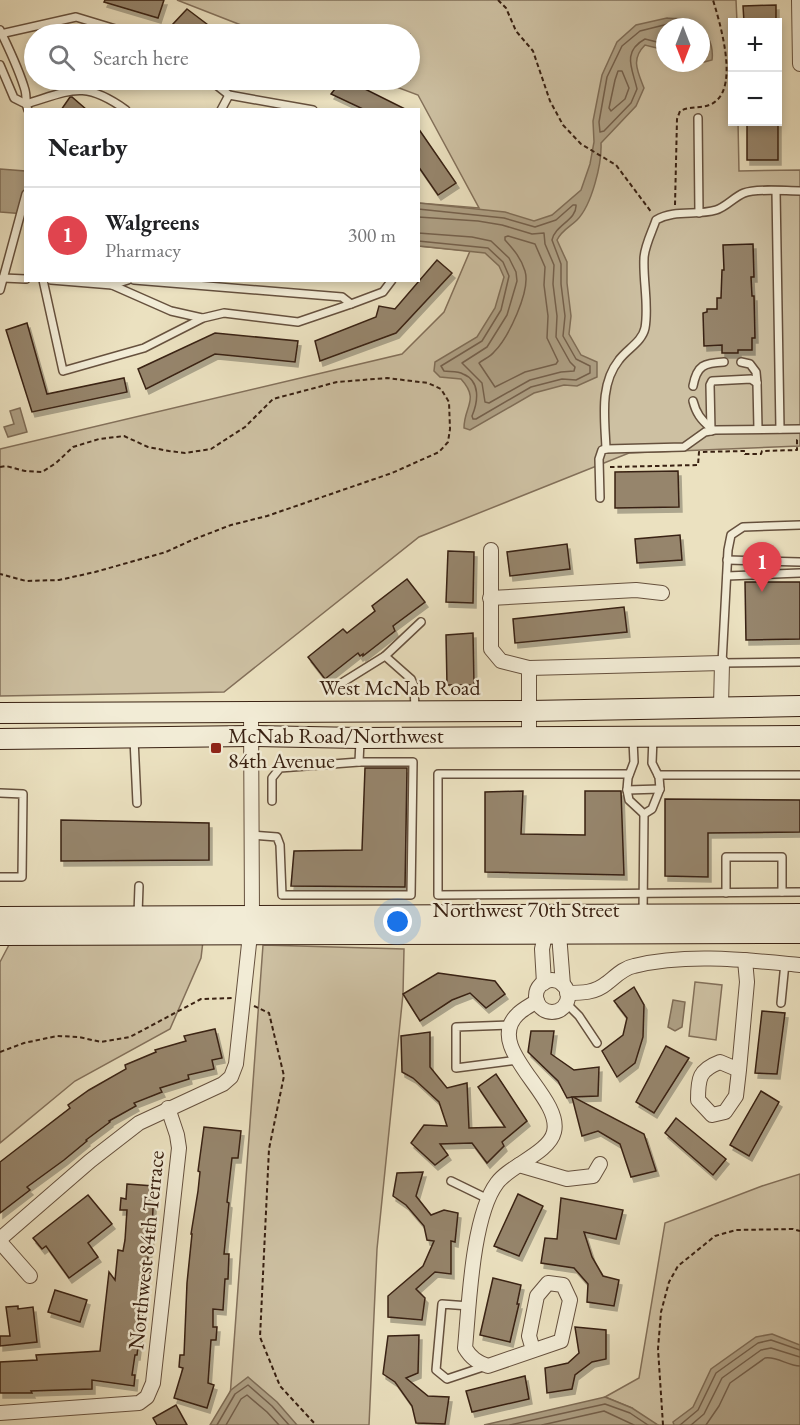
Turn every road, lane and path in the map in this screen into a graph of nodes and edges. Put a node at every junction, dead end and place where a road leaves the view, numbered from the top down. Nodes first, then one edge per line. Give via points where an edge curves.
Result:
1 (498, 0) edge
2 (713, 0) edge
3 (799, 0) edge
4 (93, 22) joint
5 (41, 24) edge
6 (100, 24) edge
7 (24, 27) edge
8 (1, 32) edge
9 (800, 64) edge
10 (1, 70) edge
11 (24, 85) edge
12 (26, 90) edge
13 (70, 90) edge
14 (90, 90) edge
15 (223, 90) edge
16 (229, 95) junction
17 (27, 107) edge
18 (288, 107) edge
19 (123, 108) edge
20 (222, 108) edge
21 (698, 118) dead end
22 (776, 191) junction
23 (800, 191) edge
24 (24, 202) edge
25 (675, 205) dead end
26 (699, 213) junction
27 (653, 215) dead end
28 (3, 264) edge
29 (3, 278) junction
30 (24, 279) edge
31 (43, 282) edge
32 (75, 282) edge
33 (122, 282) edge
34 (158, 282) edge
35 (390, 282) edge
36 (112, 285) junction
37 (0, 290) edge
38 (351, 304) junction
39 (203, 318) junction
40 (724, 362) dead end
41 (741, 362) dead end
42 (757, 383) junction
43 (693, 386) dead end
44 (693, 401) dead end
45 (758, 429) junction
46 (780, 429) junction
47 (800, 429) edge
48 (711, 430) junction
49 (800, 440) edge
50 (606, 449) junction
51 (0, 467) edge
52 (610, 467) dead end
53 (600, 498) dead end
54 (800, 525) edge
55 (491, 550) dead end
56 (728, 560) junction
57 (800, 562) edge
58 (800, 573) edge
59 (0, 574) edge
60 (727, 576) junction
61 (662, 593) dead end
62 (490, 598) junction
63 (421, 622) dead end
64 (385, 656) junction
65 (800, 662) edge
66 (723, 663) junction
67 (529, 668) junction
68 (340, 684) dead end
69 (722, 706) junction
70 (800, 706) edge
71 (251, 711) junction
72 (415, 711) junction
73 (529, 711) junction
74 (0, 713) edge
75 (251, 736) junction
76 (800, 736) edge
77 (643, 737) junction
78 (134, 738) junction
79 (360, 738) junction
80 (529, 738) junction
81 (0, 739) edge
82 (359, 762) junction
83 (629, 774) junction
84 (658, 775) junction
85 (800, 775) edge
86 (660, 789) junction
87 (627, 790) junction
88 (0, 794) edge
89 (272, 801) dead end
90 (137, 802) dead end
91 (644, 814) junction
92 (252, 835) junction
93 (0, 877) edge
94 (139, 886) dead end
95 (782, 892) junction
96 (800, 892) edge
97 (643, 893) junction
98 (726, 893) junction
99 (800, 914) edge
100 (643, 915) junction
101 (0, 916) edge
102 (138, 916) junction
103 (251, 924) junction
104 (739, 924) junction
105 (552, 927) junction
106 (800, 933) edge
107 (0, 935) edge
108 (746, 960) junction
109 (785, 963) junction
110 (800, 964) edge
111 (544, 982) junction
112 (565, 993) junction
113 (243, 1000) junction
114 (537, 1001) junction
115 (781, 1003) dead end
116 (510, 1025) junction
117 (597, 1042) dead end
118 (0, 1052) edge
119 (518, 1060) junction
120 (740, 1070) dead end
121 (168, 1108) junction
122 (600, 1164) dead end
123 (519, 1165) junction
124 (451, 1181) dead end
125 (488, 1199) junction
126 (800, 1231) edge
127 (0, 1241) edge
128 (30, 1276) dead end
129 (469, 1306) junction
130 (533, 1350) junction
131 (488, 1366) junction
132 (0, 1413) edge
133 (316, 1425) edge
134 (663, 1425) edge

1 - 27 path via 533,51 550,101 563,125 581,144 616,165
2 - 25 path via 722,27 726,82 715,103 680,111
3 - 9 street
4 - 5 lane via 76,17
4 - 6 lane
7 - 8 lane
8 - 11 lane
10 - 17 lane via 14,98
12 - 17 lane
13 - 17 lane
14 - 19 lane
15 - 16 lane
16 - 18 lane
16 - 20 lane
21 - 26 lane
22 - 23 lane
22 - 26 lane via 746,192 718,210
22 - 46 lane
24 - 28 lane
26 - 50 lane via 676,213 656,220 644,257 645,330 613,369 604,395
28 - 29 lane
29 - 30 lane
29 - 37 lane
31 - 39 lane via 63,371 144,348
32 - 36 lane
33 - 36 lane
34 - 38 lane via 342,297
35 - 38 lane via 383,292
36 - 39 lane via 171,311
38 - 39 lane via 298,322 224,313
40 - 43 lane via 701,367
41 - 42 lane via 750,364
42 - 45 lane
42 - 48 lane via 751,379 712,381
44 - 48 lane via 696,412
45 - 46 lane
45 - 48 lane
46 - 47 lane
48 - 50 lane via 684,447
49 - 52 path via 797,450 761,454 699,452 698,465
50 - 53 lane via 599,459
51 - 59 path via 42,472 72,447 123,436 169,451 211,449 245,427 273,399 337,382 387,378 428,383 441,389 449,402 448,442 439,452 392,473 231,525 166,552 95,572 34,581
54 - 56 lane via 744,527 731,535
55 - 62 street
56 - 57 lane
56 - 60 lane
58 - 60 lane
60 - 66 lane
61 - 62 street via 636,590
62 - 67 street via 491,649 501,661
63 - 64 lane
64 - 68 lane
64 - 72 lane via 411,679
65 - 66 lane
66 - 67 street
66 - 69 street
67 - 73 street
69 - 70 main road, West McNab Road
69 - 73 main road, West McNab Road
71 - 72 main road, West McNab Road
71 - 74 main road, West McNab Road
71 - 75 street
72 - 73 main road, West McNab Road
73 - 80 street
75 - 78 main road
75 - 79 main road
75 - 92 street
76 - 77 main road
77 - 80 main road
77 - 83 lane
77 - 84 lane
78 - 81 main road
78 - 90 lane
79 - 80 main road
79 - 82 lane
82 - 89 lane via 280,768 272,778
82 - 92 lane via 414,762 411,895 282,895 277,837
83 - 87 lane
83 - 97 lane via 438,774 438,895
84 - 85 lane
84 - 86 lane
86 - 87 lane
86 - 91 lane via 652,809
87 - 91 lane via 629,800
88 - 93 lane via 23,794 22,877
91 - 97 lane
92 - 103 street
94 - 102 lane
95 - 96 lane
95 - 98 lane
95 - 98 lane via 782,857 726,857
97 - 98 lane
97 - 100 lane
99 - 104 main road, Northwest 70th Street
100 - 104 main road, Northwest 70th Street
100 - 105 main road, Northwest 70th Street
101 - 102 main road, Northwest 70th Street
102 - 103 main road, Northwest 70th Street
103 - 105 main road, Northwest 70th Street
103 - 107 main road, Northwest 70th Street
103 - 113 street
104 - 105 main road, Northwest 70th Street
104 - 106 main road, Northwest 70th Street
105 - 111 street via 542,949
105 - 112 street
108 - 109 street
108 - 112 street via 683,959 630,966 589,992
108 - 120 street
109 - 110 street
109 - 115 lane
111 - 112 street via 554,980
111 - 114 street via 537,990
112 - 114 street via 559,1010 543,1009
112 - 117 lane
113 - 118 path via 201,999 130,1037 101,1042 57,1036
113 - 121 street via 231,1077
113 - 133 path via 269,1013 284,1076 269,1149 260,1337 279,1386
114 - 116 street via 517,1014
116 - 119 street via 512,1050
116 - 119 lane via 456,1027 456,1068
119 - 123 street via 554,1119 554,1133 547,1143
121 - 127 street via 139,1123 90,1161
121 - 132 street, Northwest 84th Terrace via 179,1148 153,1383 147,1397 138,1403
122 - 123 street via 594,1176 567,1179
123 - 125 street via 499,1180
124 - 125 lane
125 - 129 street via 479,1232
126 - 134 path via 736,1230 715,1236 678,1266 661,1312 658,1349
127 - 128 street
129 - 131 street via 465,1348 469,1356
129 - 131 lane via 442,1304 436,1370 447,1379
130 - 130 street via 529,1336 537,1296 548,1283 563,1286 570,1300 561,1341
130 - 131 street

